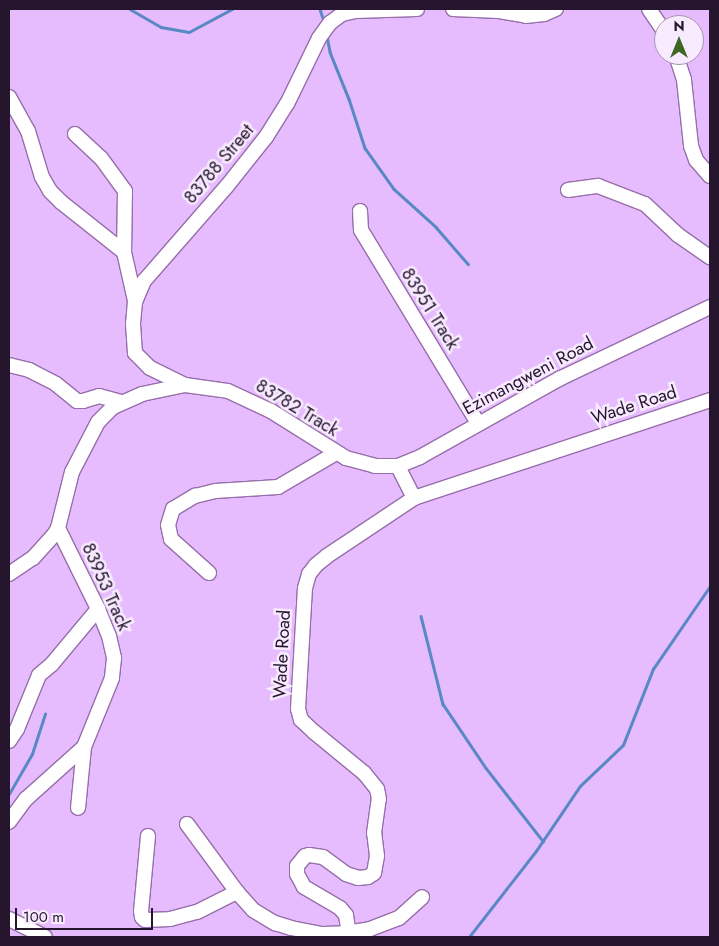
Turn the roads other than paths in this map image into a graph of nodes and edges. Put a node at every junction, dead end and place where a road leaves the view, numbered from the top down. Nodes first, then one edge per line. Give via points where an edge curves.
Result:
1 (417, 9) edge
2 (453, 9) edge
3 (556, 9) edge
4 (338, 11) edge
5 (679, 65) edge
6 (9, 97) edge
7 (75, 134) dead end
8 (710, 176) edge
9 (568, 190) dead end
10 (360, 211) dead end
11 (124, 252) junction
12 (710, 257) edge
13 (135, 302) junction
14 (710, 307) edge
15 (9, 365) edge
16 (185, 385) junction
17 (710, 400) edge
18 (122, 402) junction
19 (478, 423) junction
20 (336, 453) junction
21 (398, 466) junction
22 (414, 498) junction
23 (58, 528) junction
24 (209, 573) dead end
25 (9, 574) edge
26 (98, 609) junction
27 (9, 741) edge
28 (84, 747) junction
29 (78, 808) dead end
30 (9, 822) edge
31 (186, 824) dead end
32 (148, 836) dead end
33 (237, 892) junction
34 (422, 897) dead end
35 (9, 918) edge
36 (346, 933) junction
37 (45, 937) edge

1 - 4 street, 83788 Street
2 - 3 street via 531,16
4 - 13 street, 83788 Street via 319,38 287,104 266,137 222,192 151,270 139,288
5 - 8 street via 684,80 691,146 696,160
6 - 11 street via 28,131 40,171 50,191
7 - 11 street via 101,158 125,191
9 - 12 street via 598,186 645,204 678,235
10 - 19 street, 83951 Track via 361,230
11 - 13 street
13 - 16 street, 83788 Street via 136,353 150,368
14 - 19 street, Ezimangweni Road via 570,374
15 - 18 street via 29,370 83,402 99,396
16 - 18 street, 83782 Track via 142,394
16 - 20 street, 83782 Track via 211,387 244,397
17 - 22 street, Wade Road
18 - 23 street, 83782 Track via 98,422 72,472
19 - 21 street, Ezimangweni Road
20 - 21 street, 83782 Track via 375,466
20 - 24 street via 278,487 214,491 195,496 173,509 168,525 171,539
21 - 22 street
22 - 36 street, Wade Road via 316,565 304,588 297,701 302,720 364,774 377,789 379,799 374,833 377,856 374,873 358,878 346,874 323,857 309,855 304,856 297,866 297,874 304,887 346,915
23 - 25 street, 83782 Track via 33,558
23 - 26 street, 83953 Track
26 - 27 street via 39,675
26 - 28 street, 83953 Track via 110,636 114,670
28 - 29 street, 83953 Track
28 - 30 street via 26,799
31 - 33 street
32 - 33 street via 141,911 145,920 197,912
33 - 36 street via 253,910 275,923 323,934
34 - 36 street via 399,918 370,929
35 - 37 street

